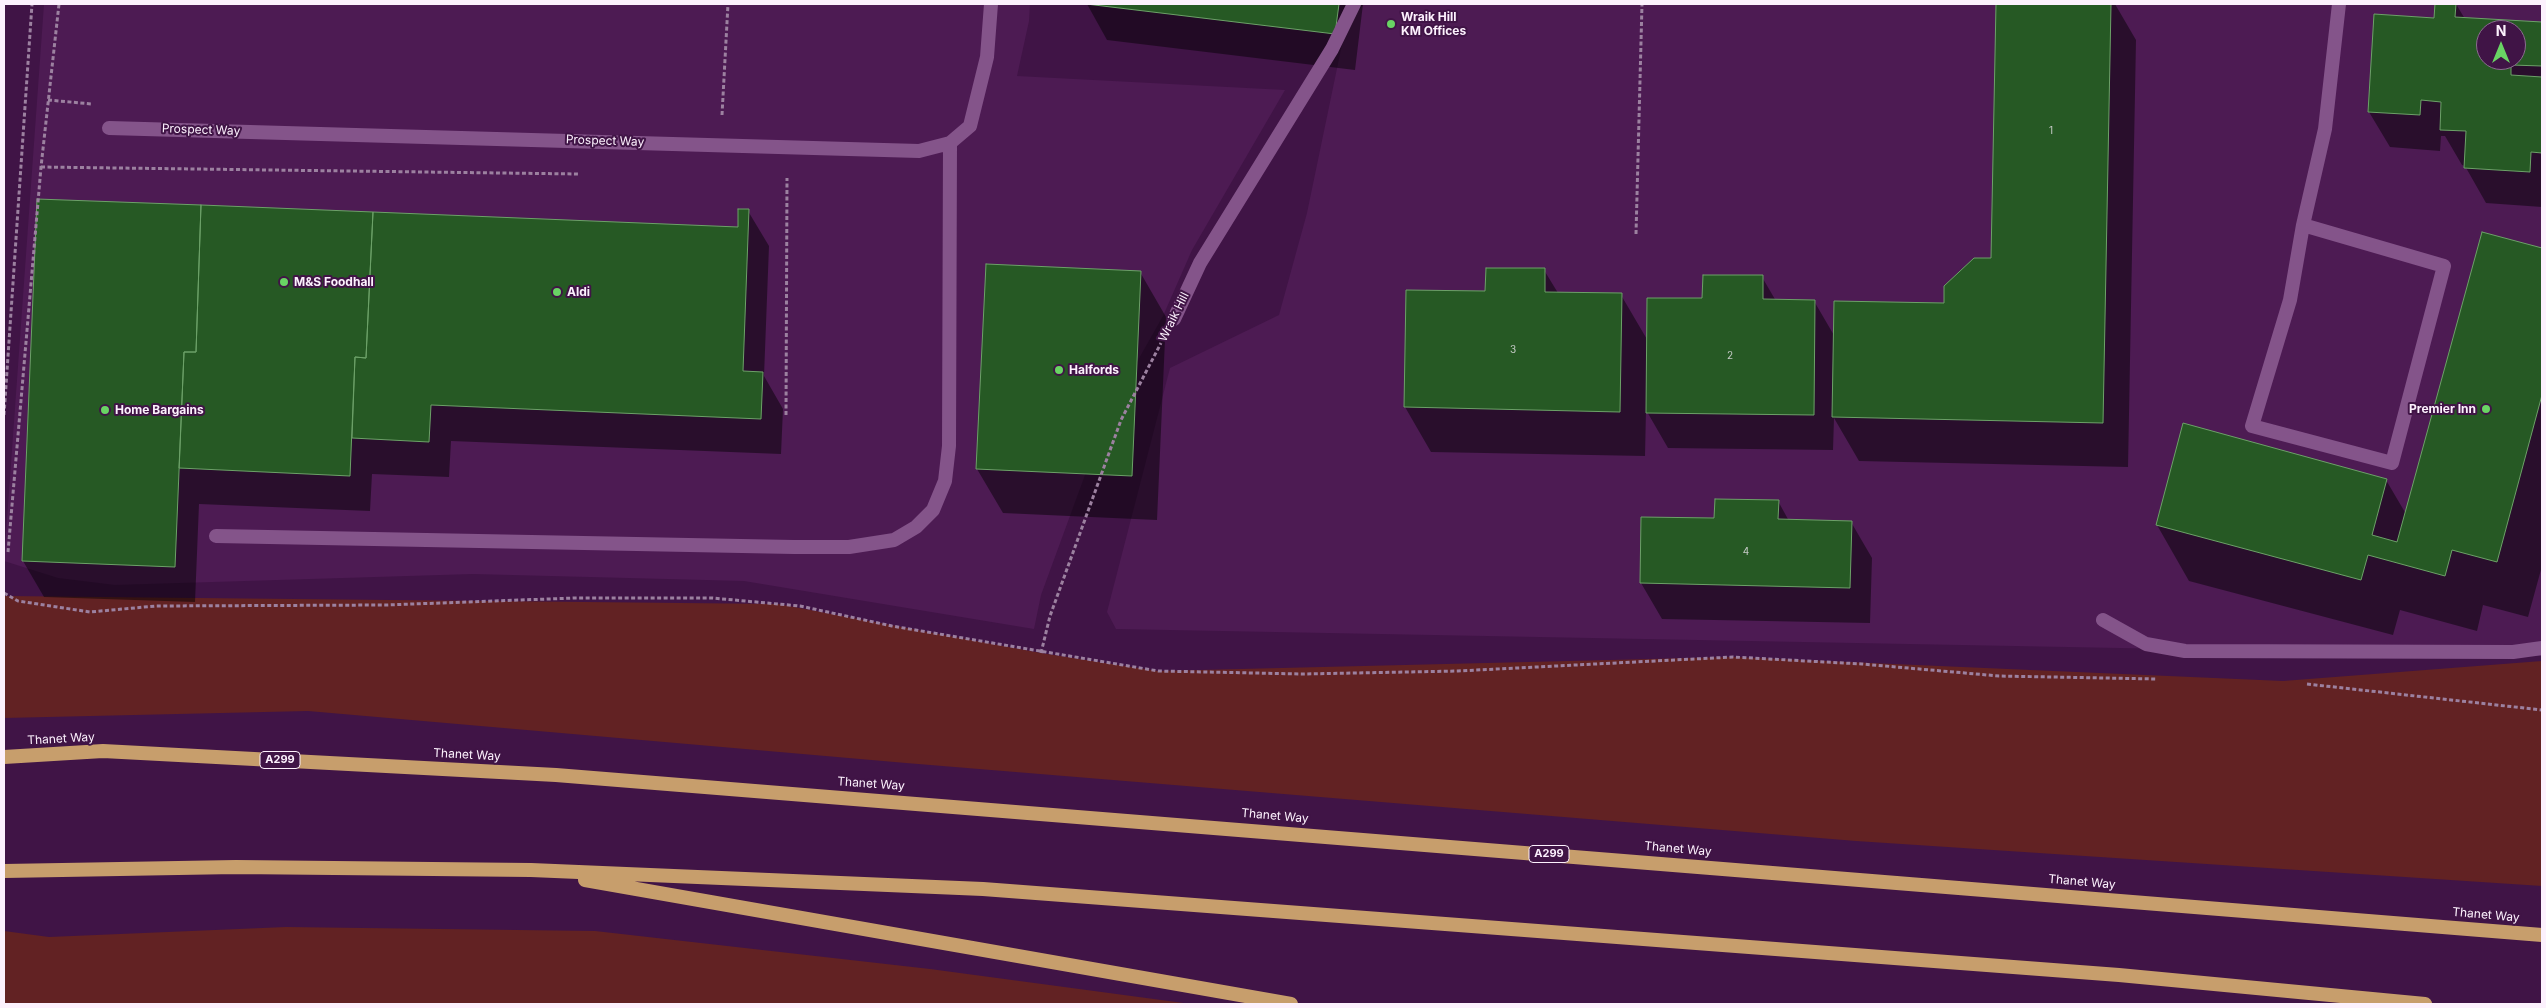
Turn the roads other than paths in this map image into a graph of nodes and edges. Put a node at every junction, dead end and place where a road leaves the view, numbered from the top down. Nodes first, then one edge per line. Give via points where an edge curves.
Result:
1 (991, 4) edge
2 (1354, 4) edge
3 (2339, 4) edge
4 (109, 128) dead end
5 (950, 143) junction
6 (2303, 224) junction
7 (1174, 318) road end
8 (216, 536) dead end
9 (2103, 620) dead end
10 (2542, 648) edge
11 (4, 757) edge
12 (531, 870) junction
13 (4, 871) edge
14 (2542, 935) edge
15 (1291, 1004) edge
16 (2425, 1004) edge

1 - 5 street, Prospect Way via 986,57 970,126
2 - 7 street, Wraik Hill via 1332,49 1200,262
3 - 6 street via 2325,129
4 - 5 street, Prospect Way via 919,151
5 - 8 street via 949,446 945,481 933,510 916,527 894,540 849,547 794,547
6 - 6 street via 2290,300 2252,426 2392,463 2444,266
9 - 10 street via 2146,644 2185,651 2513,652
11 - 14 highway, Thanet Way / A299 via 103,751 556,775
12 - 13 highway via 236,867
12 - 15 highway
12 - 16 highway via 983,889 2119,975

